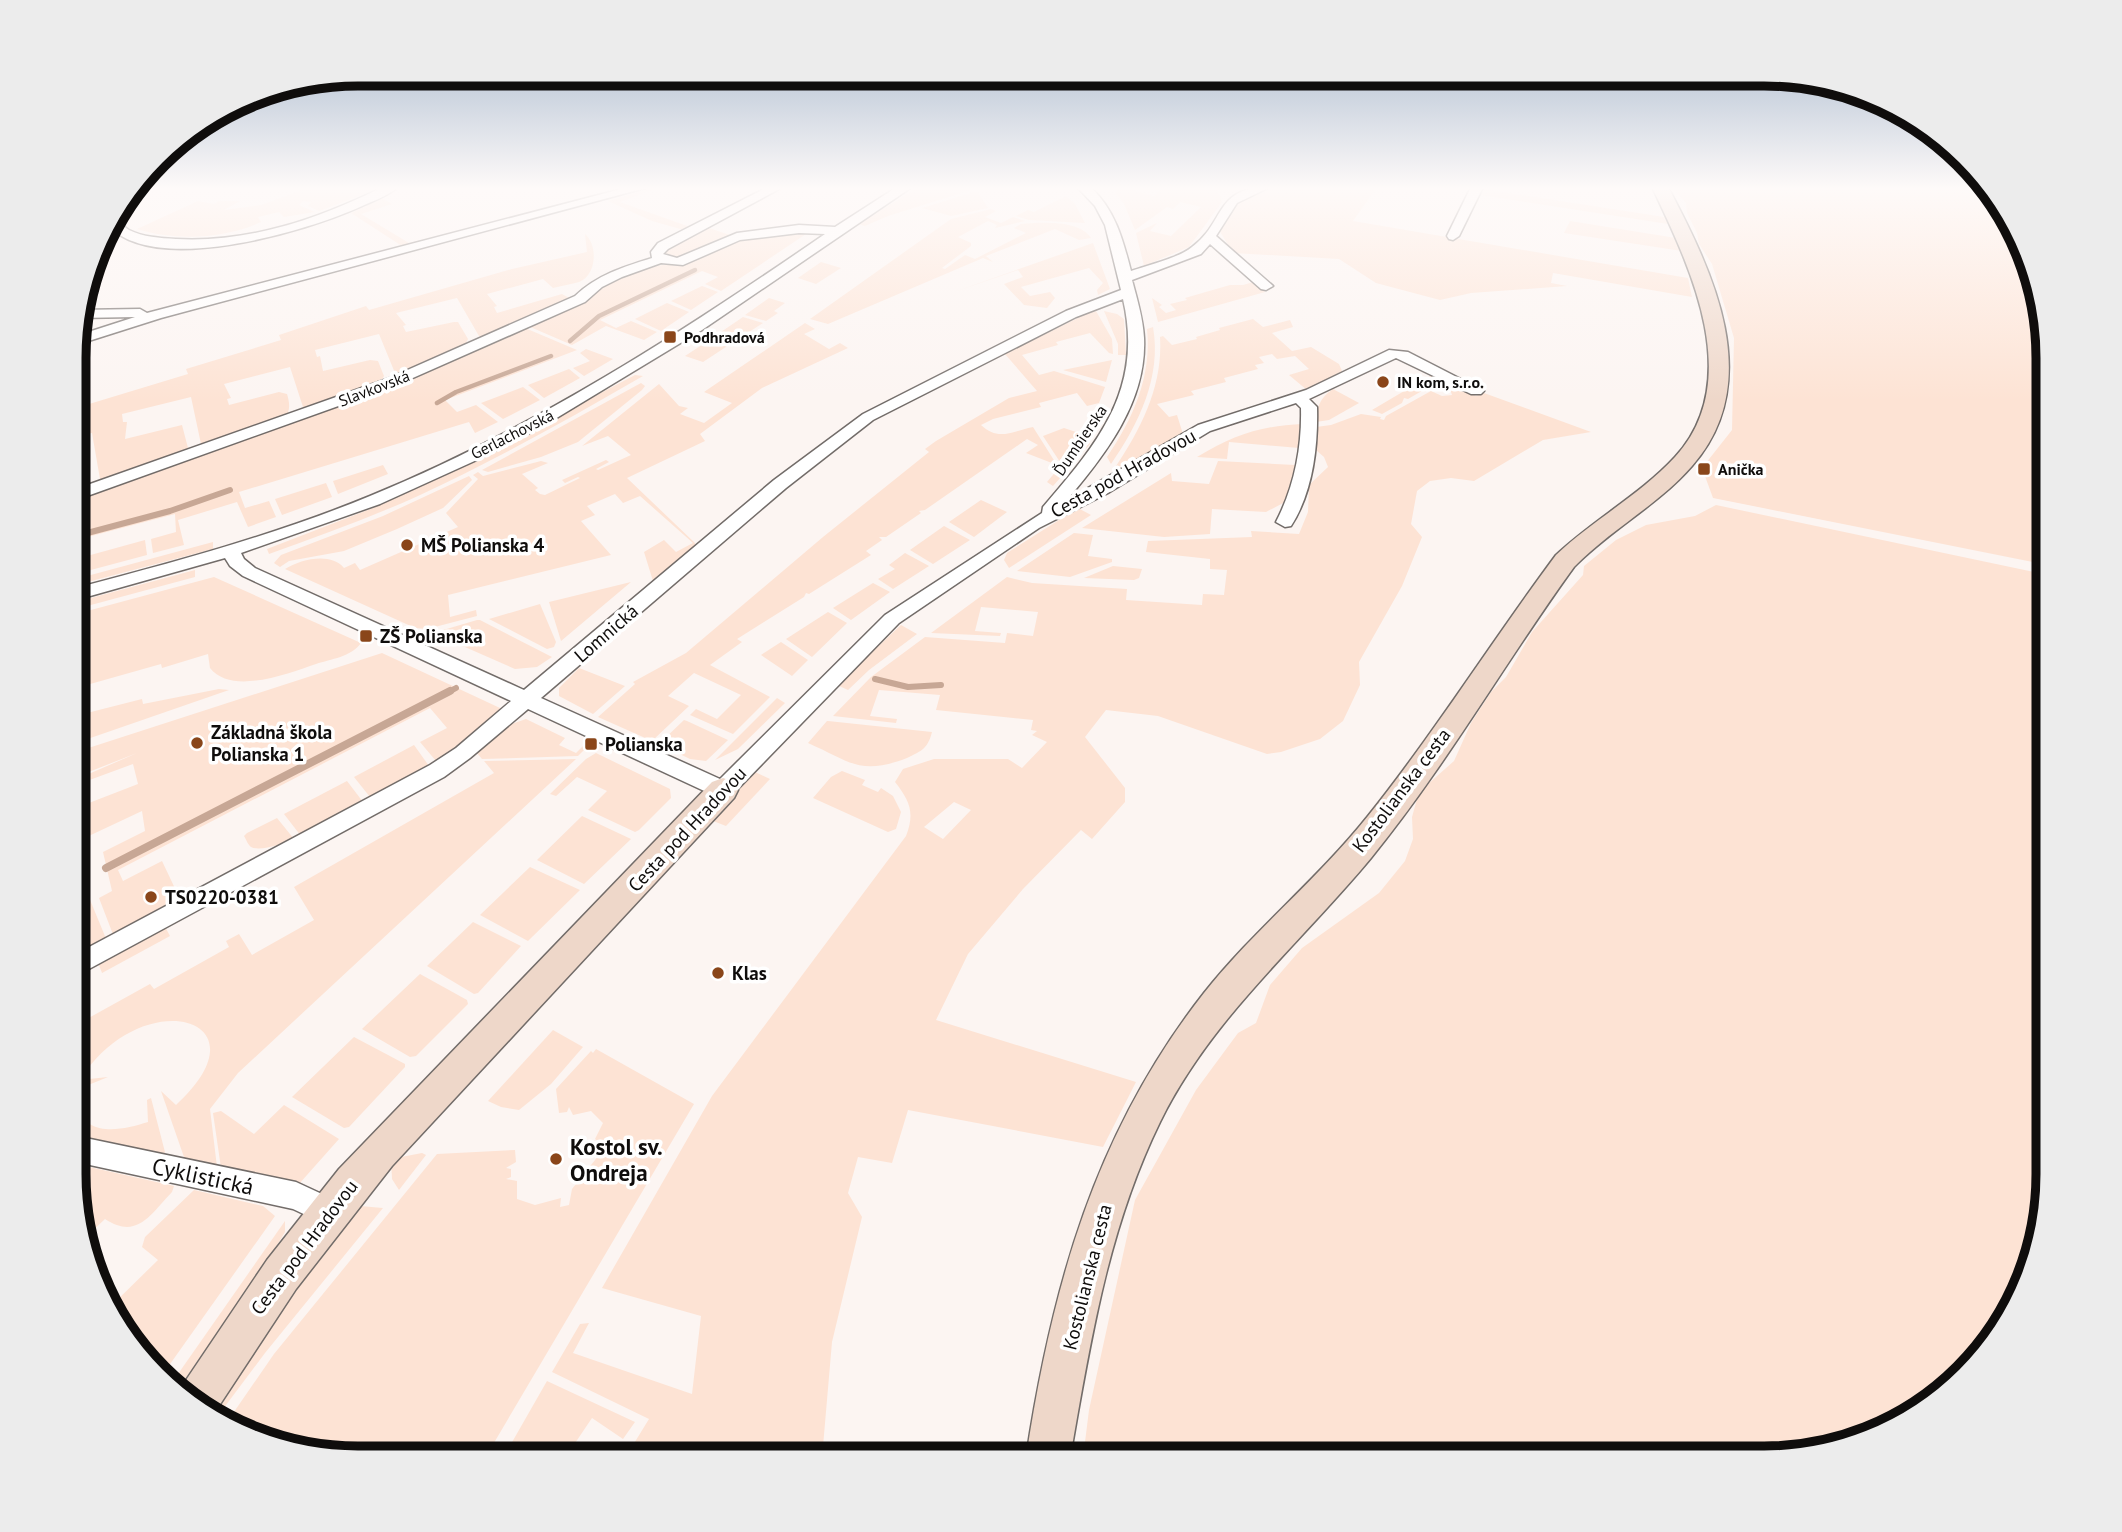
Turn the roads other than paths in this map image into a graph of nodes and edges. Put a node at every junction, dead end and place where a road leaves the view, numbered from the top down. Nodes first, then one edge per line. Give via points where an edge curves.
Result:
1 (371, 258) edge
2 (689, 258) edge
3 (796, 258) edge
4 (1121, 258) edge
5 (1183, 258) edge
6 (1234, 258) edge
7 (1693, 258) edge
8 (661, 259) joint
9 (1127, 285) junction
10 (1266, 286) dead end
11 (89, 314) edge
12 (156, 315) junction
13 (86, 338) edge
14 (1476, 391) dead end
15 (1298, 397) junction
16 (86, 491) edge
17 (1046, 516) junction
18 (1285, 522) dead end
19 (232, 552) junction
20 (86, 591) edge
21 (528, 699) junction
22 (723, 790) junction
23 (86, 961) edge
24 (86, 1151) edge
25 (327, 1211) junction
26 (200, 1395) edge
27 (1050, 1446) edge

1 - 12 street
2 - 8 street, Slavkovská
3 - 19 street, Gerlachovská via 661,350 557,411 374,499
4 - 9 street, Ďumbierska
5 - 9 street, Lomnická
6 - 10 street
7 - 27 street, Kostolianska cesta via 1716,333 1720,380 1708,422 1684,461 1565,561 1377,828 1218,1003 1158,1084 1112,1181 1089,1255
8 - 16 street, Slavkovská via 607,277 580,299 407,376
9 - 17 street, Ďumbierska via 1136,337 1130,390 1115,426
9 - 21 street, Lomnická via 868,417 780,484
11 - 12 street
12 - 13 street
14 - 15 street, Cesta pod Hradovou via 1394,353
15 - 17 street, Cesta pod Hradovou via 1204,428 1102,489
15 - 18 street via 1309,407 1310,423 1297,498
17 - 22 street, Cesta pod Hradovou via 892,619
19 - 20 street, Gerlachovská
19 - 21 street via 249,572
21 - 22 street
21 - 23 street, Lomnická via 436,771
22 - 25 street, Cesta pod Hradovou
24 - 25 street, Cyklistická via 296,1196
25 - 26 street, Cesta pod Hradovou

